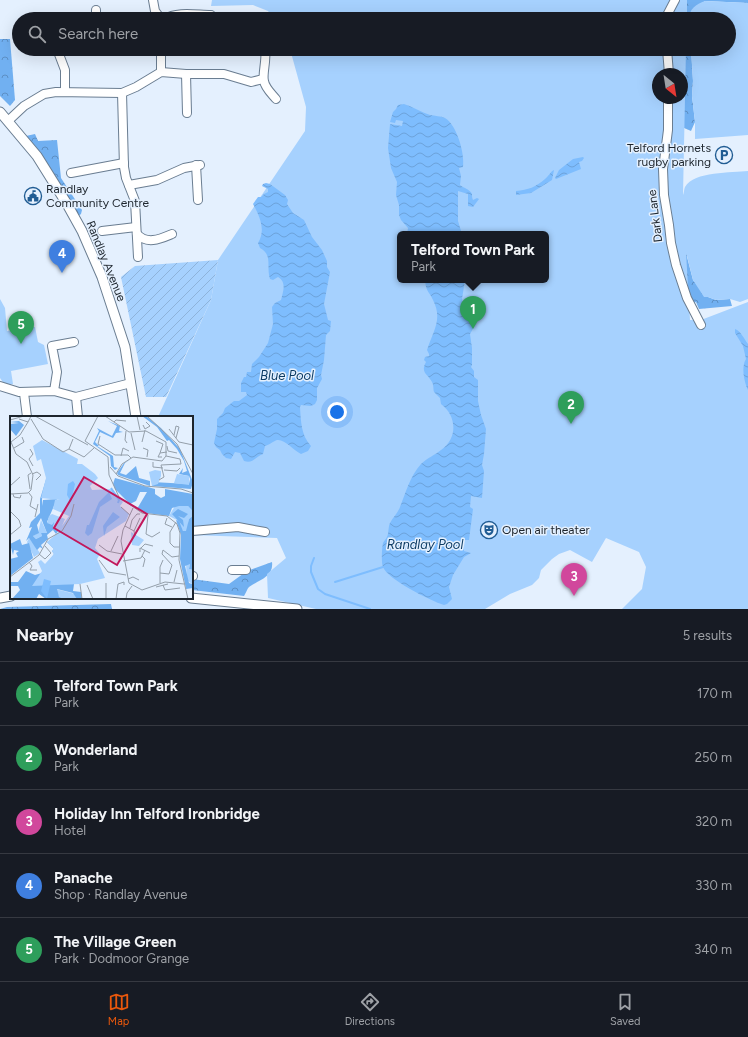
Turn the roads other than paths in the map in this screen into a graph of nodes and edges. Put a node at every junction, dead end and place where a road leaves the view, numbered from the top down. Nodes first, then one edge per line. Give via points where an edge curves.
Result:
1 (153, 0) edge
2 (675, 0) edge
3 (155, 12) edge
4 (669, 12) edge
5 (60, 56) edge
6 (161, 56) edge
7 (266, 56) edge
8 (668, 56) edge
9 (669, 68) edge
10 (161, 72) junction
11 (186, 74) junction
12 (263, 79) junction
13 (65, 92) junction
14 (122, 93) junction
15 (276, 99) dead end
16 (668, 104) edge
17 (0, 112) edge
18 (188, 112) dead end
19 (8, 120) junction
20 (124, 163) junction
21 (71, 173) dead end
22 (130, 185) junction
23 (198, 200) dead end
24 (137, 230) junction
25 (102, 231) dead end
26 (172, 234) dead end
27 (138, 257) dead end
28 (701, 325) dead end
29 (74, 342) dead end
30 (131, 383) junction
31 (0, 386) edge
32 (54, 391) junction
33 (24, 393) junction
34 (76, 397) junction
35 (27, 416) edge
36 (78, 416) edge
37 (136, 416) edge
38 (193, 531) edge
39 (266, 532) dead end
40 (232, 570) dead end
41 (246, 570) dead end
42 (10, 596) edge
43 (0, 598) edge
44 (193, 598) edge
45 (297, 609) edge

1 - 3 street
2 - 4 street
5 - 13 street via 65,70
6 - 10 street
7 - 12 street
8 - 9 street
10 - 11 street
10 - 14 street
11 - 12 street via 224,74 251,82
11 - 18 street
12 - 15 street
13 - 14 street
13 - 19 street via 38,97
14 - 20 street
16 - 28 street, Dark Lane via 663,169 671,243 687,298
17 - 19 street, Randlay Avenue
19 - 30 street, Randlay Avenue via 37,156 82,231 102,277 125,347
20 - 21 street
20 - 22 street via 126,178
22 - 23 street via 157,180 198,165
22 - 24 street via 135,201
24 - 25 street
24 - 26 street via 142,239 149,241
24 - 27 street
29 - 32 street via 52,346 57,372
30 - 34 street
30 - 37 street, Randlay Avenue
31 - 33 street
32 - 33 street
32 - 34 street
33 - 35 street
34 - 36 street
38 - 39 street via 238,527
40 - 41 street
42 - 43 street
44 - 45 street

